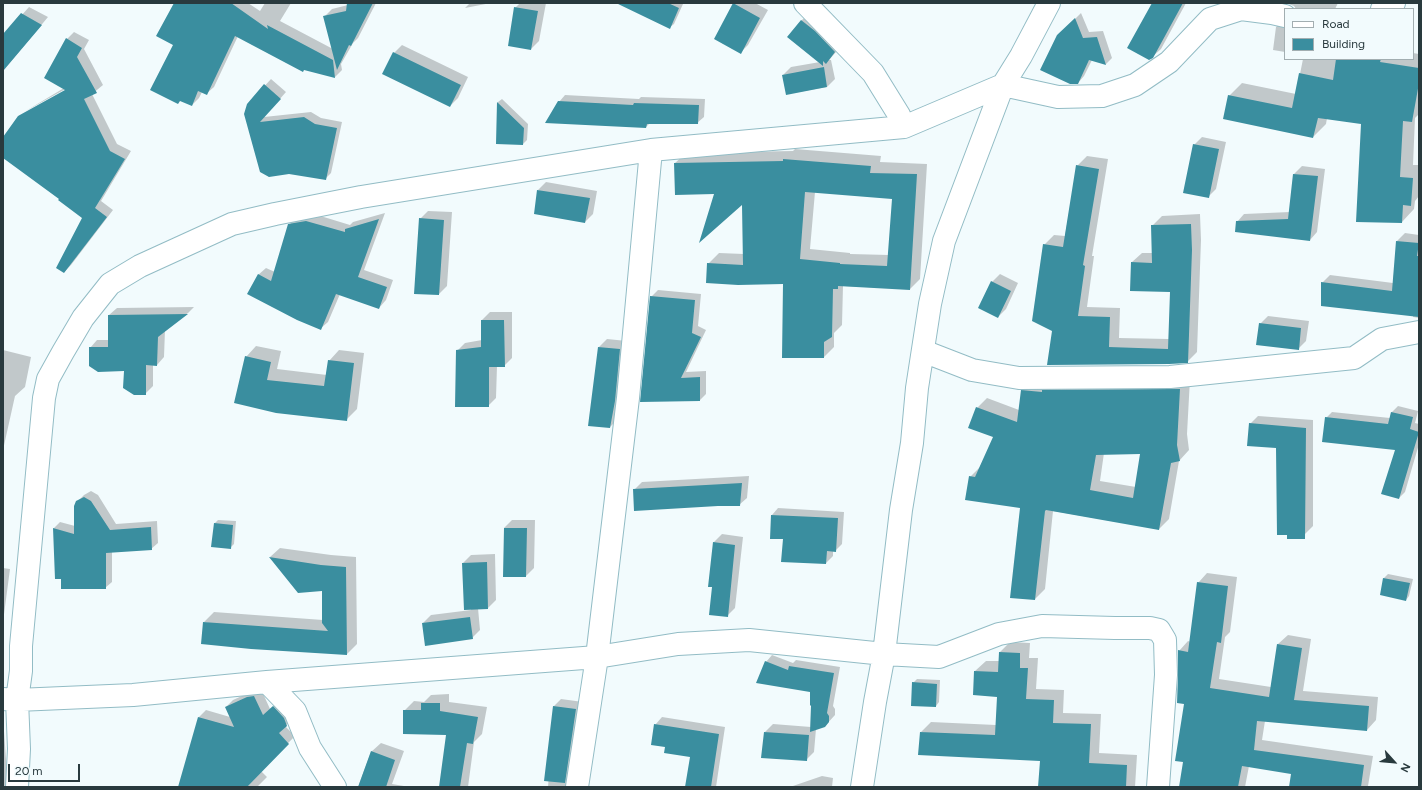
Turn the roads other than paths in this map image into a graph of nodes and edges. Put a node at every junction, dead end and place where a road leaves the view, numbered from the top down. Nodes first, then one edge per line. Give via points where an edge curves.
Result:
1 (806, 3) edge
2 (1048, 3) edge
3 (1394, 3) edge
4 (1384, 8) edge
5 (1284, 16) edge
6 (1003, 85) junction
7 (904, 127) junction
8 (651, 150) junction
9 (1419, 332) edge
10 (923, 351) junction
11 (884, 654) junction
12 (597, 657) junction
13 (267, 682) junction
14 (10, 699) edge
15 (18, 787) edge
16 (334, 787) edge
17 (577, 787) edge
18 (862, 787) edge
19 (1158, 787) edge

1 - 7 street via 873,73 900,115
2 - 6 street
3 - 4 street
5 - 6 street via 1241,9 1210,19 1169,62 1135,85 1102,96 1058,97
6 - 7 street
6 - 10 street via 944,241
7 - 8 street
8 - 12 street via 628,398
8 - 14 street via 361,197 232,224 140,266 110,284 82,318 48,379 44,398 21,646 21,671
9 - 10 street via 1382,339 1354,358 1170,377 1019,378 972,370
10 - 11 street
11 - 12 street via 749,640 678,644
11 - 18 street
11 - 19 street via 939,657 998,634 1042,626 1159,630 1165,640 1166,675
12 - 13 street
12 - 17 street
13 - 14 street via 133,695
13 - 16 street via 295,711 310,748
14 - 15 street via 20,749

